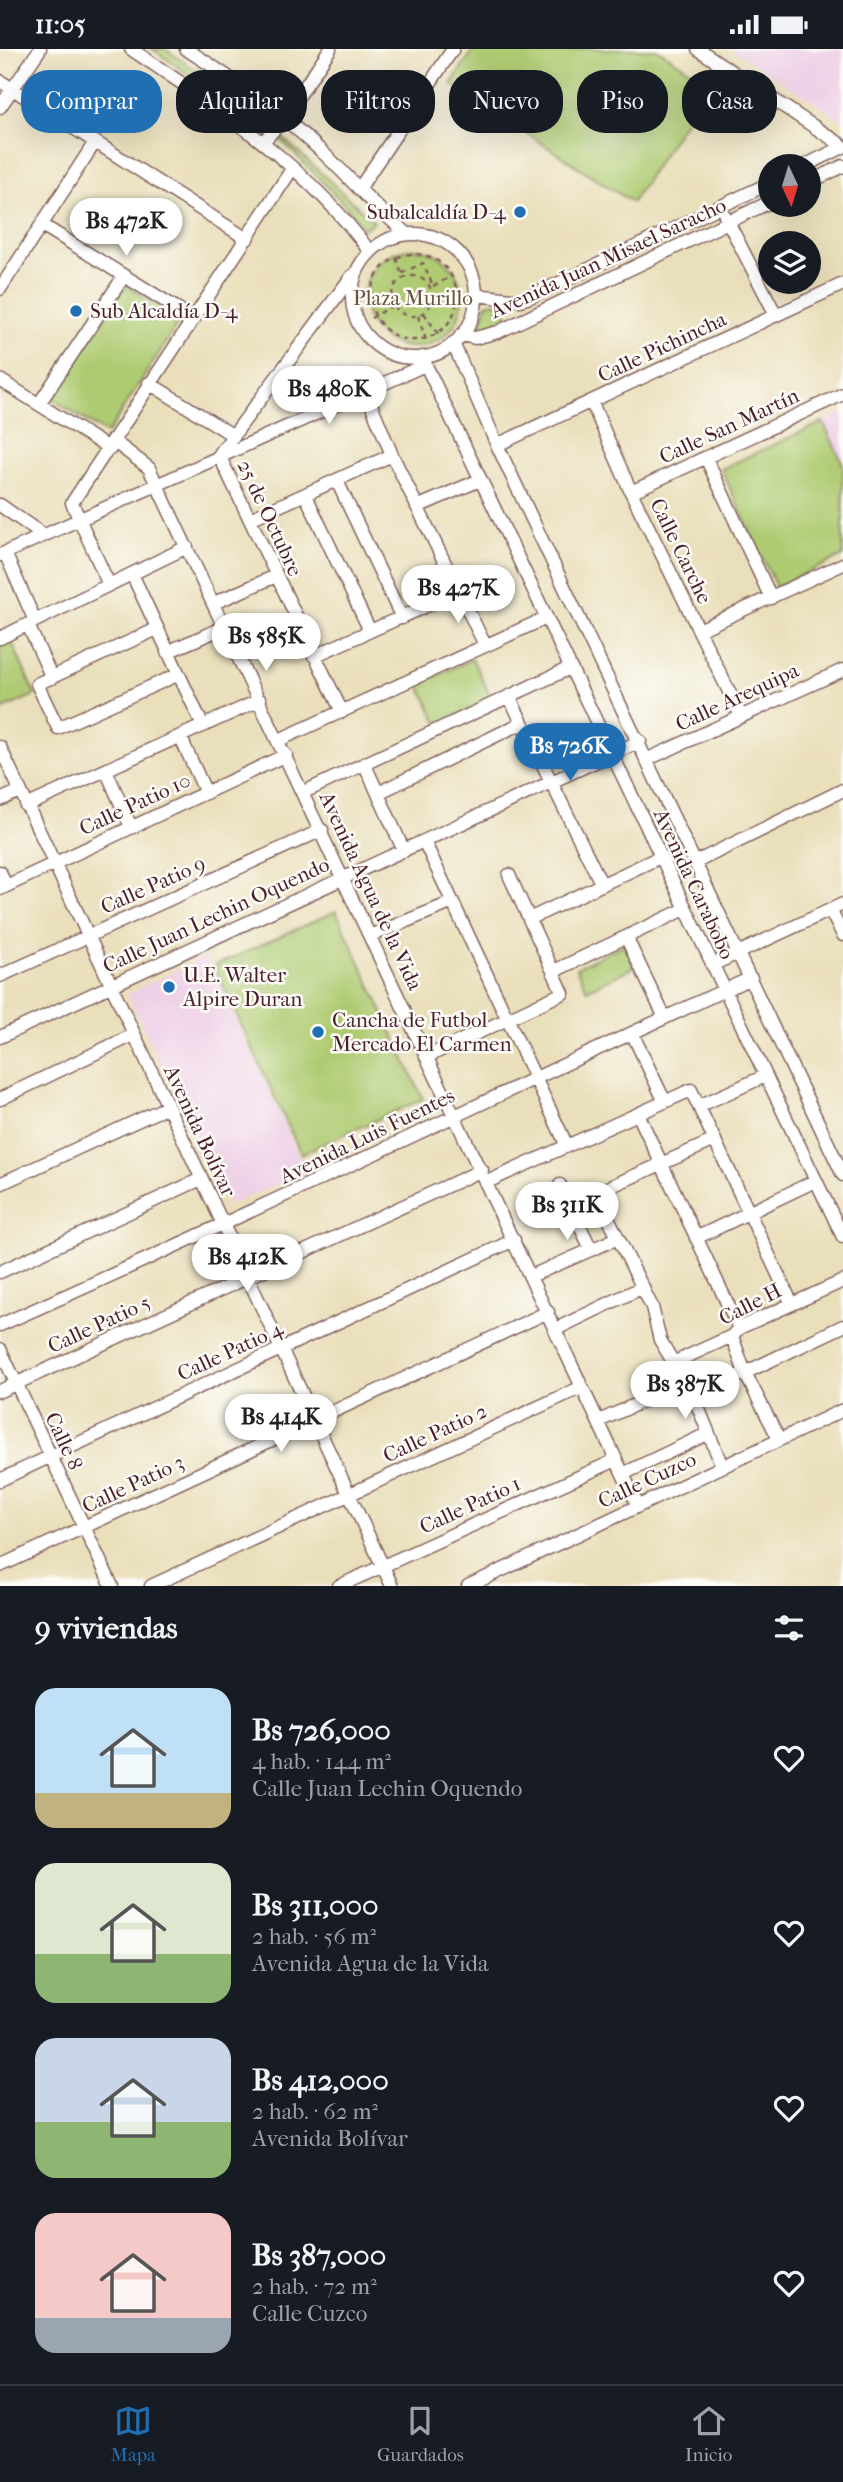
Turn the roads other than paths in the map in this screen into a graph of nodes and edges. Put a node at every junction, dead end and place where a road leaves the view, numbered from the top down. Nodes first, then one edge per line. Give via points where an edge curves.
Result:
1 (40, 49) edge
2 (131, 49) edge
3 (186, 49) edge
4 (212, 49) edge
5 (330, 49) edge
6 (453, 49) edge
7 (698, 49) edge
8 (204, 60) junction
9 (218, 70) edge
10 (0, 81) edge
11 (307, 84) edge
12 (12, 89) junction
13 (0, 107) edge
14 (271, 133) edge
15 (300, 133) edge
16 (264, 141) junction
17 (95, 142) junction
18 (843, 147) edge
19 (821, 158) edge
20 (843, 166) edge
21 (292, 169) junction
22 (821, 177) edge
23 (359, 189) junction
24 (758, 189) edge
25 (720, 207) junction
26 (758, 208) edge
27 (728, 222) junction
28 (42, 225) junction
29 (408, 234) junction
30 (247, 239) junction
31 (370, 252) junction
32 (358, 268) junction
33 (124, 276) junction
34 (843, 284) edge
35 (0, 289) edge
36 (476, 295) junction
37 (776, 315) junction
38 (194, 319) junction
39 (457, 339) junction
40 (423, 361) junction
41 (0, 380) edge
42 (149, 383) junction
43 (366, 392) junction
44 (843, 394) edge
45 (591, 401) junction
46 (39, 404) junction
47 (234, 436) junction
48 (111, 444) junction
49 (497, 445) junction
50 (219, 455) junction
51 (391, 455) junction
52 (707, 460) junction
53 (480, 480) junction
54 (337, 481) junction
55 (156, 484) junction
56 (631, 492) junction
57 (306, 496) junction
58 (0, 505) edge
59 (417, 507) junction
60 (78, 519) junction
61 (250, 519) junction
62 (43, 535) junction
63 (187, 547) junction
64 (2, 554) edge
65 (843, 564) edge
66 (132, 574) junction
67 (276, 576) junction
68 (109, 585) junction
69 (460, 591) junction
70 (771, 598) junction
71 (214, 603) junction
72 (402, 618) junction
73 (546, 618) junction
74 (32, 623) junction
75 (225, 627) junction
76 (157, 629) junction
77 (699, 630) junction
78 (370, 631) junction
79 (0, 638) edge
80 (485, 645) junction
81 (167, 652) junction
82 (314, 656) junction
83 (570, 668) junction
84 (843, 670) edge
85 (177, 675) junction
86 (52, 678) junction
87 (509, 696) junction
88 (260, 700) junction
89 (342, 712) junction
90 (741, 716) junction
91 (522, 723) junction
92 (203, 726) junction
93 (180, 736) junction
94 (279, 740) junction
95 (640, 741) junction
96 (0, 747) edge
97 (611, 754) junction
98 (286, 755) junction
99 (648, 759) junction
100 (365, 765) junction
101 (106, 770) junction
102 (550, 781) junction
103 (843, 790) edge
104 (20, 791) junction
105 (304, 792) junction
106 (206, 793) junction
107 (378, 793) junction
108 (0, 800) edge
109 (26, 806) junction
110 (131, 827) junction
111 (322, 830) junction
112 (424, 841) junction
113 (404, 851) junction
114 (660, 857) junction
115 (696, 862) junction
116 (53, 863) junction
117 (0, 872) edge
118 (509, 875) dead end
119 (343, 878) junction
120 (602, 885) junction
121 (3, 887) edge
122 (453, 902) junction
123 (843, 904) edge
124 (685, 909) junction
125 (830, 910) junction
126 (529, 919) junction
127 (843, 935) edge
128 (87, 936) junction
129 (370, 936) junction
130 (626, 937) junction
131 (739, 953) junction
132 (712, 965) junction
133 (554, 971) junction
134 (0, 977) edge
135 (751, 978) junction
136 (110, 985) junction
137 (724, 991) junction
138 (665, 1018) junction
139 (508, 1019) junction
140 (632, 1033) junction
141 (133, 1035) junction
142 (0, 1037) edge
143 (426, 1057) junction
144 (765, 1076) junction
145 (535, 1078) junction
146 (0, 1099) edge
147 (665, 1102) junction
148 (699, 1106) junction
149 (167, 1107) junction
150 (638, 1114) junction
151 (454, 1115) junction
152 (715, 1140) junction
153 (567, 1146) junction
154 (661, 1164) junction
155 (843, 1175) edge
156 (484, 1176) junction
157 (201, 1179) junction
158 (815, 1181) junction
159 (0, 1184) edge
160 (560, 1185) dead end
161 (749, 1212) junction
162 (224, 1226) junction
163 (618, 1237) junction
164 (696, 1237) junction
165 (843, 1237) edge
166 (514, 1240) junction
167 (591, 1249) junction
168 (0, 1272) edge
169 (247, 1276) junction
170 (531, 1276) junction
171 (843, 1281) edge
172 (643, 1287) junction
173 (792, 1304) junction
174 (548, 1312) junction
175 (0, 1325) edge
176 (843, 1325) edge
177 (556, 1329) junction
178 (736, 1332) junction
179 (0, 1349) edge
180 (281, 1349) junction
181 (675, 1362) junction
182 (745, 1373) junction
183 (686, 1382) junction
184 (16, 1384) junction
185 (582, 1387) junction
186 (0, 1391) edge
187 (694, 1397) junction
188 (843, 1410) edge
189 (314, 1420) junction
190 (598, 1421) junction
191 (707, 1434) junction
192 (779, 1439) junction
193 (51, 1457) junction
194 (617, 1460) junction
195 (722, 1466) junction
196 (623, 1474) junction
197 (0, 1480) edge
198 (349, 1494) junction
199 (638, 1506) junction
200 (85, 1528) junction
201 (0, 1566) edge
202 (383, 1566) junction
203 (112, 1586) edge
204 (151, 1586) edge
205 (340, 1586) edge
206 (392, 1586) edge
207 (468, 1586) edge

1 - 12 street
2 - 16 street
3 - 8 street
4 - 8 street
5 - 11 street
6 - 23 street
7 - 18 street
8 - 9 street
10 - 12 street
12 - 13 street
12 - 17 street
14 - 16 street
15 - 23 street
16 - 21 street
17 - 28 street
17 - 30 street
18 - 19 street
20 - 22 street
21 - 30 street
21 - 31 street
23 - 29 street
24 - 25 street, Avenida Juan Misael Saracho
25 - 27 street
25 - 36 street, Avenida Juan Misael Saracho via 530,297
26 - 27 street, Avenida Juan Misael Saracho
27 - 37 street
27 - 39 street, Avenida Juan Misael Saracho via 498,332
28 - 33 street
28 - 35 street
29 - 31 street via 387,240
29 - 36 street via 435,238 457,252 469,268
30 - 38 street
31 - 32 street
32 - 40 street via 352,300 363,331 389,352
32 - 47 street
33 - 38 street
33 - 46 street
34 - 37 street, Calle Pichincha
36 - 39 street via 472,316
37 - 45 street, Calle Pichincha
38 - 42 street
39 - 40 street
39 - 49 street, Avenida Carabobo
40 - 43 street
40 - 53 street, Avenida Carabobo
41 - 46 street, Avenida Agua de la Vida
42 - 47 street
42 - 48 street
43 - 50 street
43 - 51 street
44 - 52 street, Calle San Martín
45 - 49 street, Calle Pichincha
45 - 56 street, Calle Carche
46 - 48 street, Avenida Agua de la Vida
47 - 50 street
48 - 55 street, Avenida Agua de la Vida via 149,468
48 - 60 street via 72,503
49 - 95 street, Avenida Carabobo
50 - 55 street
50 - 61 street, 25 de Octubre
51 - 54 street
51 - 59 street
52 - 56 street, Calle San Martín
52 - 70 street
53 - 59 street
53 - 73 street, Avenida Carabobo
54 - 57 street
54 - 72 street
55 - 60 street
55 - 63 street, Avenida Agua de la Vida
56 - 77 street, Calle Carche
57 - 61 street
57 - 78 street
58 - 62 street
59 - 69 street
60 - 62 street
60 - 68 street
61 - 67 street, 25 de Octubre
62 - 64 street
63 - 66 street
63 - 71 street, Avenida Agua de la Vida
64 - 74 street
65 - 70 street
66 - 68 street
66 - 76 street
67 - 71 street
67 - 82 street, 25 de Octubre
68 - 74 street
69 - 72 street
69 - 80 street
70 - 77 street
71 - 75 street, Avenida Agua de la Vida
72 - 78 street
73 - 80 street
73 - 83 street, Avenida Carabobo
74 - 79 street
74 - 86 street
75 - 81 street
75 - 88 street, Avenida Agua de la Vida
76 - 81 street
76 - 86 street
77 - 90 street, Calle Carche
78 - 82 street
80 - 89 street
81 - 85 street
82 - 89 street, 25 de Octubre
83 - 87 street
83 - 97 street, Avenida Carabobo
84 - 90 street, Calle Arequipa
85 - 86 street via 58,728 37,684
85 - 92 street
87 - 91 street
87 - 100 street
88 - 92 street
88 - 94 street, Avenida Agua de la Vida
89 - 94 street
90 - 99 street, Calle Arequipa
91 - 102 street
91 - 107 street
92 - 93 street
93 - 101 street
93 - 106 street
94 - 98 street, Avenida Agua de la Vida
95 - 97 street, Calle Juan Lechin Oquendo
95 - 99 street, Avenida Carabobo
96 - 104 street
97 - 102 street, Calle Juan Lechin Oquendo
97 - 114 street, Avenida Carabobo
98 - 105 street, Avenida Agua de la Vida
98 - 106 street, Calle Patio 10
99 - 115 street, Avenida Carabobo
100 - 105 street
100 - 107 street
101 - 109 street
101 - 110 street
102 - 112 street, Calle Juan Lechin Oquendo
102 - 120 street
103 - 115 street
104 - 108 street
104 - 109 street
105 - 111 street, Avenida Agua de la Vida
106 - 110 street, Calle Patio 10
107 - 113 street
109 - 116 street, Avenida Bolívar
110 - 116 street, Calle Patio 10
111 - 119 street, Avenida Agua de la Vida
111 - 128 street, Calle Patio 9
112 - 113 street, Calle Juan Lechin Oquendo
112 - 122 street
113 - 119 street, Calle Juan Lechin Oquendo
114 - 120 street
114 - 124 street, Avenida Carabobo
115 - 131 street, Avenida Carabobo
116 - 121 street, Calle Patio 10
116 - 128 street, Avenida Bolívar
117 - 121 street
118 - 126 street
119 - 129 street, Avenida Agua de la Vida
119 - 136 street, Calle Juan Lechin Oquendo
120 - 126 street
122 - 129 street
122 - 139 street
123 - 125 street
124 - 130 street
124 - 132 street, Avenida Carabobo
125 - 127 street
125 - 131 street
126 - 133 street
128 - 134 street, Calle Patio 9
128 - 136 street, Avenida Bolívar
129 - 143 street, Avenida Agua de la Vida
130 - 133 street
130 - 138 street
131 - 132 street
131 - 135 street, Avenida Carabobo
132 - 137 street, Avenida Carabobo
133 - 139 street via 563,993
135 - 137 street, Avenida Luis Fuentes
135 - 155 street, Avenida Carabobo
136 - 141 street, Avenida Bolívar
136 - 142 street, Calle Juan Lechin Oquendo
137 - 138 street, Avenida Luis Fuentes
137 - 144 street, Avenida Carabobo
138 - 140 street, Avenida Luis Fuentes
139 - 143 street
139 - 145 street
140 - 145 street, Avenida Luis Fuentes
140 - 147 street
141 - 146 street
141 - 149 street, Avenida Bolívar
143 - 151 street, Avenida Agua de la Vida
144 - 148 street
144 - 158 street, Avenida Carabobo
145 - 151 street, Avenida Luis Fuentes
145 - 153 street
147 - 148 street, Calle Patio 5 via 691,1090
147 - 150 street, Calle Patio 5
148 - 152 street
149 - 157 street, Avenida Bolívar
149 - 159 street
150 - 153 street, Calle Patio 5
150 - 154 street
151 - 156 street, Avenida Agua de la Vida
151 - 162 street, Avenida Luis Fuentes
152 - 154 street
152 - 161 street
153 - 156 street, Calle Patio 5
154 - 163 street via 596,1193
154 - 164 street
156 - 166 street, Avenida Agua de la Vida
156 - 169 street, Calle Patio 5
157 - 162 street, Avenida Bolívar
157 - 168 street
158 - 161 street
158 - 165 street, Avenida Carabobo
160 - 167 street
161 - 164 street
161 - 173 street
162 - 169 street, Avenida Bolívar
162 - 175 street, Avenida Luis Fuentes
163 - 167 street
163 - 172 street
164 - 178 street
166 - 170 street, Avenida Agua de la Vida
166 - 180 street, Calle Patio 4
167 - 170 street
169 - 180 street, Avenida Bolívar
169 - 184 street, Calle Patio 5
170 - 174 street, Avenida Agua de la Vida
171 - 173 street, Calle H
172 - 177 street
172 - 181 street via 660,1341
173 - 178 street, Calle H
174 - 177 street, Avenida Agua de la Vida
174 - 189 street, Calle Patio 3
176 - 182 street
177 - 185 street, Avenida Agua de la Vida
178 - 181 street, Calle H
178 - 182 street
179 - 184 street, Calle 8
180 - 189 street, Avenida Bolívar
180 - 193 street, Calle Patio 4
181 - 183 street
182 - 187 street
182 - 192 street
183 - 187 street
183 - 190 street
184 - 186 street, Calle Patio 5
184 - 193 street, Calle 8
185 - 190 street, Avenida Agua de la Vida
185 - 198 street, Calle Patio 2
187 - 191 street
188 - 192 street, Calle Cuzco
189 - 198 street, Avenida Bolívar
189 - 200 street, Calle Patio 3
190 - 194 street, Avenida Agua de la Vida
191 - 195 street
191 - 196 street
192 - 195 street, Calle Cuzco
193 - 197 street, Calle Patio 4
193 - 200 street, Calle 8
194 - 196 street, Avenida Agua de la Vida
194 - 202 street, Calle Patio 1
195 - 199 street, Calle Cuzco
196 - 199 street, Avenida Agua de la Vida
198 - 202 street, Avenida Bolívar
198 - 204 street, Calle Patio 2
199 - 207 street, Calle Cuzco
200 - 201 street, Calle Patio 3
200 - 203 street, Calle 8
202 - 205 street, Calle Patio 1
202 - 206 street, Avenida Bolívar

